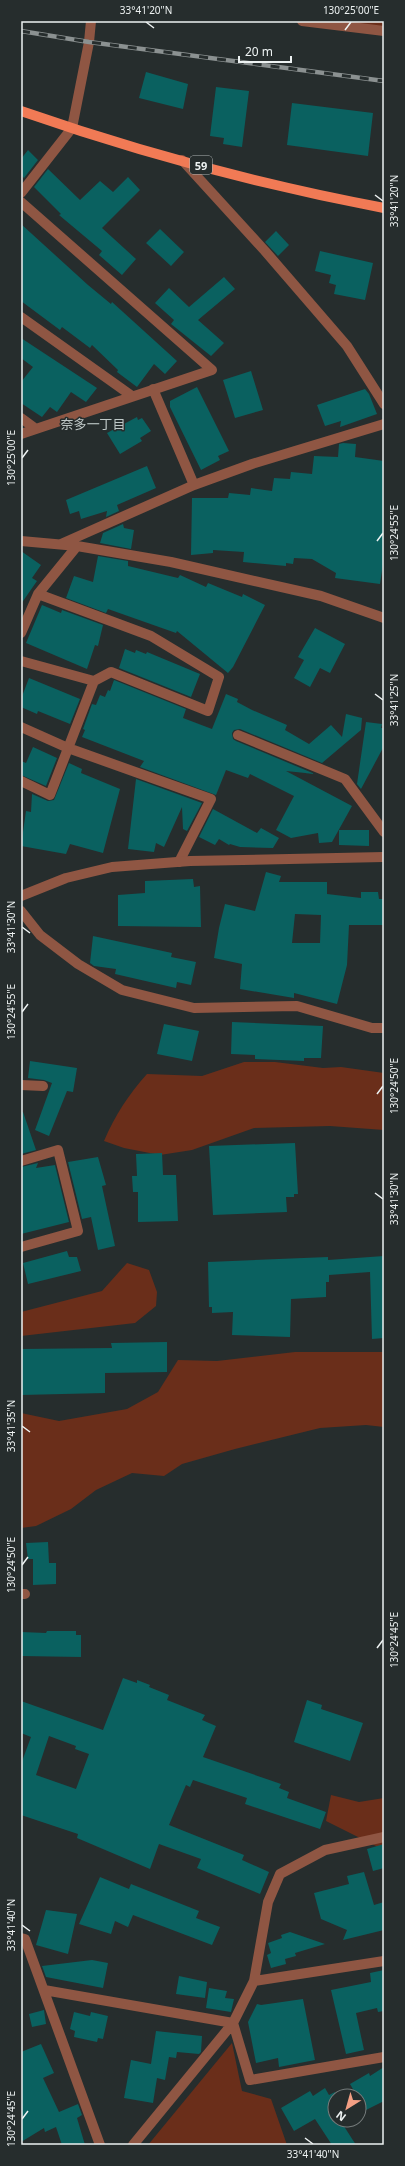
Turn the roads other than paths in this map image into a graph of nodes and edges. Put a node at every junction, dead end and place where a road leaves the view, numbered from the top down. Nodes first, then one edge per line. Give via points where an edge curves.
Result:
1 (90, 21) edge
2 (302, 21) edge
3 (384, 31) edge
4 (21, 110) edge
5 (72, 128) junction
6 (182, 160) junction
7 (21, 193) edge
8 (21, 202) edge
9 (384, 208) edge
10 (21, 317) edge
11 (153, 389) junction
12 (132, 396) junction
13 (384, 404) edge
14 (21, 418) edge
15 (384, 424) edge
16 (36, 429) junction
17 (21, 434) edge
18 (194, 485) junction
19 (21, 541) edge
20 (60, 544) junction
21 (77, 546) junction
22 (38, 594) junction
23 (384, 618) edge
24 (21, 633) edge
25 (21, 661) edge
26 (94, 681) junction
27 (21, 727) edge
28 (238, 735) dead end
29 (68, 748) junction
30 (21, 781) edge
31 (384, 832) edge
32 (384, 857) edge
33 (179, 862) junction
34 (21, 896) edge
35 (21, 911) edge
36 (384, 1028) edge
37 (21, 1085) edge
38 (44, 1086) dead end
39 (21, 1161) edge
40 (21, 1247) edge
41 (384, 1837) edge
42 (21, 1938) edge
43 (384, 1961) edge
44 (254, 1981) junction
45 (44, 1990) junction
46 (233, 2023) junction
47 (384, 2057) edge
48 (100, 2145) edge
49 (133, 2145) edge

1 - 5 street via 89,42
2 - 3 street
4 - 5 main road, 59
5 - 6 main road, 59
5 - 7 street
6 - 9 main road, 59
6 - 13 street via 347,346
8 - 11 street via 212,370
10 - 12 street
11 - 12 street
11 - 18 street
12 - 16 street
14 - 16 street
15 - 18 street via 252,464
16 - 17 street
18 - 20 street
19 - 20 street
20 - 21 street
21 - 22 street
21 - 23 street via 171,562 321,596
22 - 24 street
22 - 26 street via 151,636 219,677 208,711 111,672
25 - 26 street
26 - 29 street
27 - 29 street
28 - 31 street via 345,779
29 - 30 street via 50,795
29 - 33 street via 211,799
32 - 33 street
33 - 34 street via 112,867 66,878
35 - 36 street via 40,935 78,964 122,990 194,1008 297,1006 372,1028
37 - 38 street
39 - 40 street via 58,1150 78,1231
41 - 44 street via 325,1850 280,1874 268,1902
42 - 45 street via 24,1939
43 - 44 street
44 - 46 street
45 - 46 street
45 - 48 street
46 - 47 street via 250,2080
46 - 49 street

